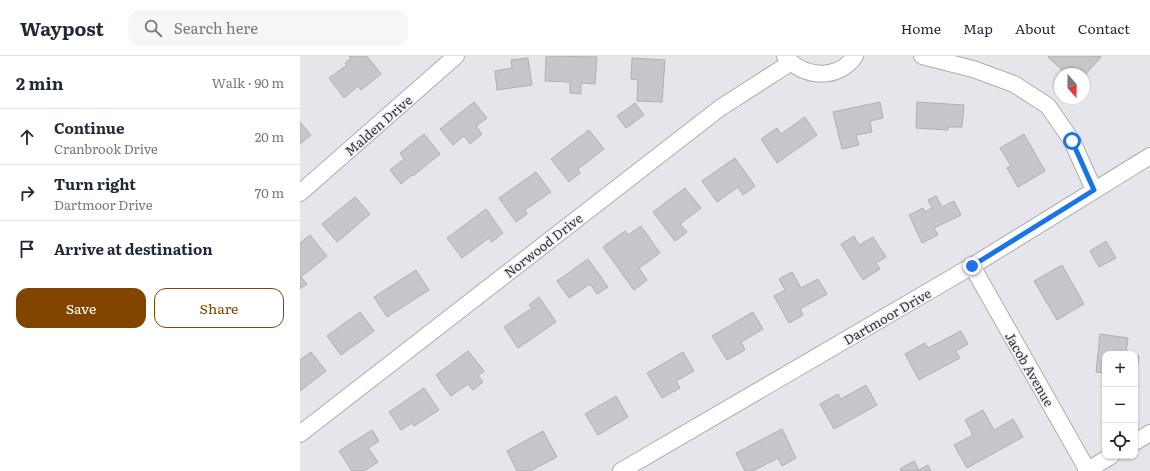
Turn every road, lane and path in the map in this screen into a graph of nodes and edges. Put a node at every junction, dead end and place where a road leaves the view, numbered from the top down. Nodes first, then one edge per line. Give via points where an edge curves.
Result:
1 (456, 56) edge
2 (855, 56) edge
3 (922, 56) edge
4 (788, 59) edge
5 (1150, 156) edge
6 (1094, 190) junction
7 (300, 193) edge
8 (972, 266) junction
9 (1150, 433) edge
10 (300, 434) edge
11 (1138, 440) edge
12 (1106, 459) edge
13 (621, 471) edge
14 (1087, 471) edge

1 - 7 street, Malden Drive
2 - 4 street via 845,66 827,74 807,72
3 - 6 street via 974,69 1014,84 1048,106 1072,141
4 - 10 street, Norwood Drive via 720,108
5 - 6 street, Dartmoor Drive
6 - 8 street, Dartmoor Drive
8 - 13 street, Dartmoor Drive
8 - 14 street, Jacob Avenue
9 - 11 street
12 - 14 street

